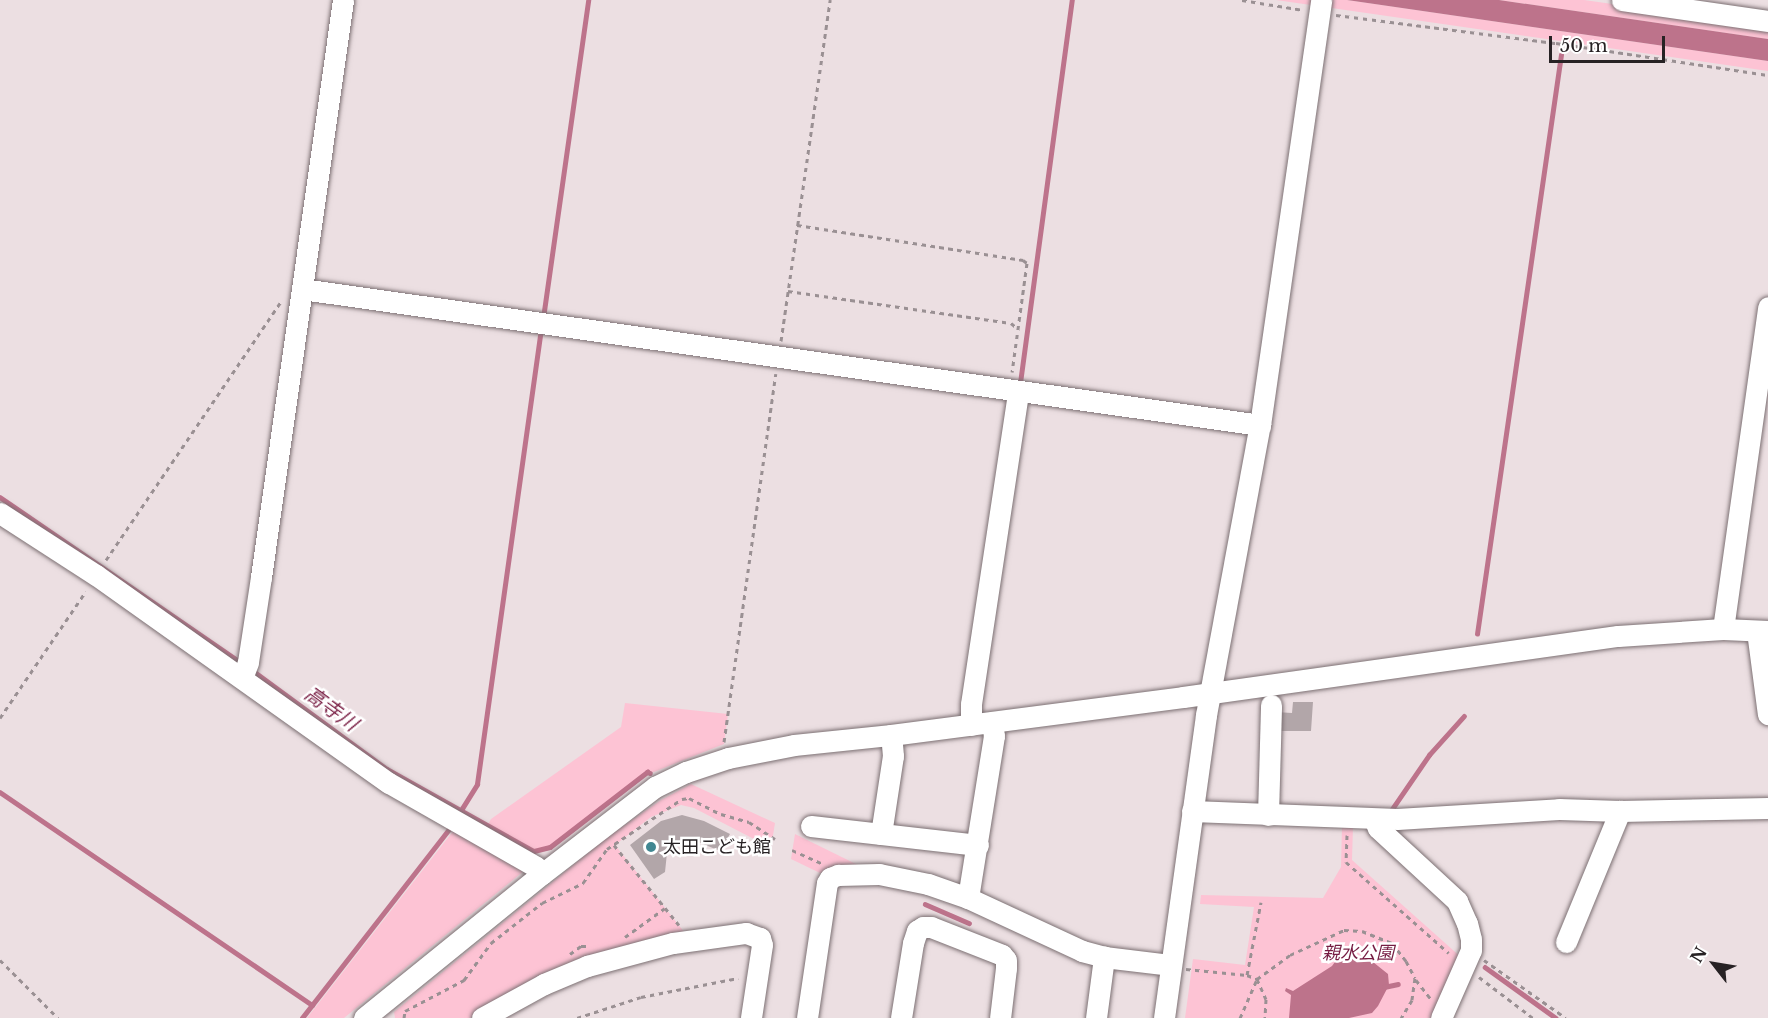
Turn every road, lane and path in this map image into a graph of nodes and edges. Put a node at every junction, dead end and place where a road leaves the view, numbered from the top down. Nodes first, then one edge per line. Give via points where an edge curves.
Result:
1 (343, 0) edge
2 (830, 0) edge
3 (1242, 0) edge
4 (1622, 0) edge
5 (1319, 8) edge
6 (1768, 21) edge
7 (1768, 75) edge
8 (797, 225) junction
9 (302, 289) junction
10 (788, 291) junction
11 (1768, 307) edge
12 (1018, 333) junction
13 (779, 355) junction
14 (1014, 390) junction
15 (1260, 425) junction
16 (0, 513) edge
17 (96, 575) junction
18 (1723, 629) junction
19 (1763, 631) edge
20 (242, 678) junction
21 (1211, 692) junction
22 (1271, 705) dead end
23 (1768, 714) edge
24 (0, 718) edge
25 (992, 722) junction
26 (970, 725) junction
27 (891, 735) junction
28 (728, 758) junction
29 (1768, 808) edge
30 (1192, 811) junction
31 (1620, 811) junction
32 (1268, 815) junction
33 (1374, 819) junction
34 (1348, 825) dead end
35 (811, 826) dead end
36 (881, 834) junction
37 (775, 839) dead end
38 (614, 845) junction
39 (978, 845) junction
40 (792, 850) dead end
41 (825, 865) dead end
42 (542, 874) junction
43 (968, 898) junction
44 (1261, 902) dead end
45 (687, 941) junction
46 (1566, 942) dead end
47 (1464, 955) junction
48 (1104, 957) junction
49 (0, 960) edge
50 (1177, 967) junction
51 (1247, 975) junction
52 (1478, 976) dead end
53 (1415, 978) junction
54 (758, 979) junction
55 (1257, 979) junction
56 (376, 1015) edge
57 (1447, 1015) edge
58 (58, 1018) edge
59 (404, 1018) edge
60 (482, 1018) edge
61 (578, 1018) edge
62 (751, 1018) edge
63 (807, 1018) edge
64 (901, 1018) edge
65 (1000, 1018) edge
66 (1096, 1018) edge
67 (1164, 1018) edge
68 (1240, 1018) edge
69 (1265, 1018) edge
70 (1401, 1018) edge
71 (1533, 1018) edge
72 (1566, 1018) edge

1 - 9 street
2 - 8 path
3 - 5 path
4 - 6 street
5 - 7 path
5 - 15 street
8 - 10 path
8 - 12 path via 1023,260 1028,263
9 - 13 street
9 - 17 path via 284,298
9 - 20 street via 248,662
10 - 12 path via 1011,323
10 - 13 path
11 - 18 street
12 - 14 path
13 - 14 street
13 - 28 path via 724,744
14 - 15 street
14 - 26 street
15 - 21 street
16 - 17 street
17 - 20 street
17 - 24 path
18 - 19 street
18 - 21 street via 1618,636
19 - 23 street
20 - 42 street via 389,783
21 - 25 street
21 - 30 street
22 - 32 street
25 - 26 street
25 - 39 street via 994,736
26 - 27 street
27 - 28 street via 794,745
27 - 36 street via 893,756
28 - 42 street via 655,787
29 - 31 street
30 - 32 street
30 - 50 street
31 - 33 street via 1559,809
31 - 46 street
32 - 33 street
33 - 47 street via 1378,828 1457,902 1471,939
34 - 47 path via 1347,862
35 - 36 street
36 - 39 street
37 - 38 path via 749,822 689,798 651,817
38 - 45 path via 685,933
38 - 59 path via 603,853 583,883 542,903 491,943 464,980 405,1011
39 - 43 street
40 - 41 path
42 - 56 street
43 - 48 street via 1057,942
43 - 63 street via 928,884 879,874 830,878
44 - 51 path
45 - 54 street via 754,934 762,945
45 - 60 street via 587,966
47 - 57 street
47 - 72 path
48 - 50 street
48 - 66 street
49 - 58 path
50 - 51 path
50 - 67 street
51 - 55 path
52 - 71 path
53 - 55 path via 1392,943 1362,931 1344,930 1290,955
53 - 57 path via 1422,991
53 - 70 path via 1412,1000
54 - 61 path via 746,977 689,986
54 - 62 street
55 - 68 path
55 - 69 path via 1266,999
64 - 65 street via 913,943 923,927 932,927 1002,955 1006,968

